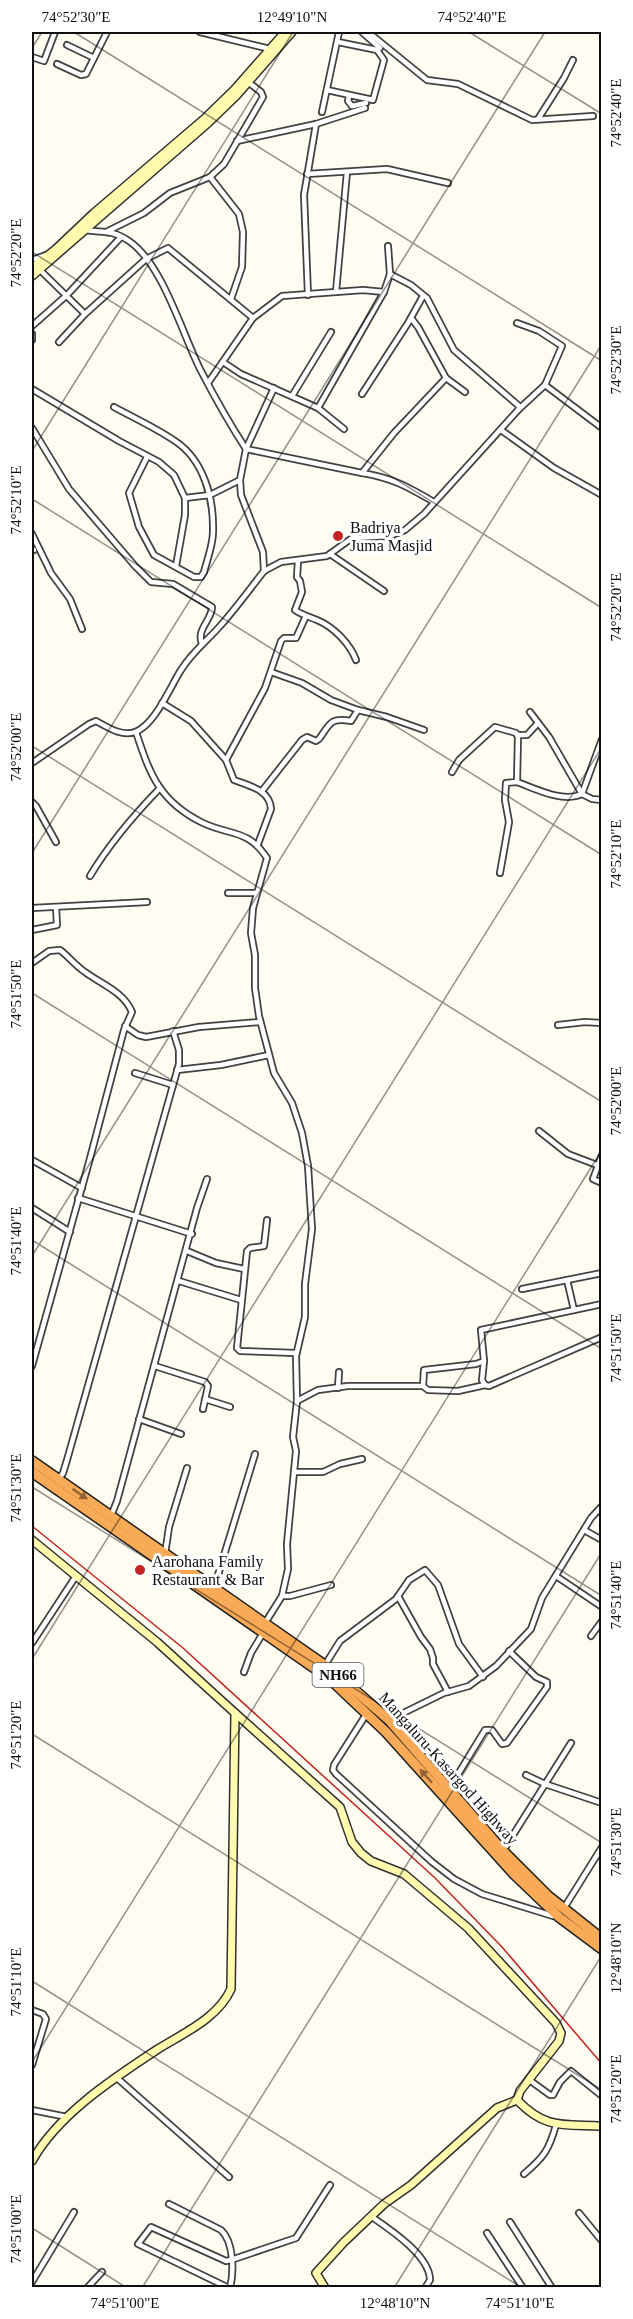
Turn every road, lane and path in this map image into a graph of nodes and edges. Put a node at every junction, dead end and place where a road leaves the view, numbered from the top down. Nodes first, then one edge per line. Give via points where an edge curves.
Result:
1 (55, 32) edge
2 (107, 32) edge
3 (200, 32) edge
4 (292, 32) edge
5 (339, 32) edge
6 (362, 32) edge
7 (368, 32) edge
8 (280, 33) edge
9 (338, 42) junction
10 (67, 45) dead end
11 (380, 48) dead end
12 (270, 49) junction
13 (32, 57) edge
14 (94, 58) junction
15 (573, 60) dead end
16 (57, 63) dead end
17 (254, 71) junction
18 (248, 82) junction
19 (327, 90) junction
20 (349, 96) junction
21 (322, 112) dead end
22 (592, 116) dead end
23 (538, 119) junction
24 (316, 124) junction
25 (237, 141) junction
26 (347, 172) junction
27 (307, 174) junction
28 (210, 177) junction
29 (448, 183) dead end
30 (83, 228) junction
31 (108, 231) junction
32 (121, 237) junction
33 (67, 243) junction
34 (388, 246) dead end
35 (50, 253) junction
36 (146, 259) junction
37 (32, 260) edge
38 (35, 269) edge
39 (390, 274) junction
40 (32, 276) edge
41 (336, 292) junction
42 (384, 292) junction
43 (67, 295) junction
44 (308, 295) junction
45 (423, 296) junction
46 (231, 299) junction
47 (85, 314) junction
48 (253, 318) junction
49 (411, 318) junction
50 (517, 323) dead end
51 (32, 326) edge
52 (331, 332) dead end
53 (32, 334) edge
54 (32, 340) edge
55 (59, 342) dead end
56 (223, 362) junction
57 (446, 378) junction
58 (208, 383) junction
59 (545, 385) junction
60 (32, 388) edge
61 (274, 388) junction
62 (465, 392) dead end
63 (362, 394) dead end
64 (292, 396) junction
65 (114, 407) dead end
66 (318, 408) junction
67 (519, 409) junction
68 (32, 428) edge
69 (602, 428) edge
70 (344, 429) dead end
71 (501, 430) junction
72 (246, 448) junction
73 (147, 457) junction
74 (362, 473) junction
75 (240, 480) junction
76 (210, 495) junction
77 (602, 495) edge
78 (185, 498) junction
79 (434, 502) junction
80 (32, 534) edge
81 (330, 554) junction
82 (298, 561) junction
83 (176, 566) junction
84 (264, 571) junction
85 (384, 591) dead end
86 (306, 616) junction
87 (82, 629) dead end
88 (202, 644) junction
89 (356, 660) dead end
90 (271, 672) junction
91 (162, 703) junction
92 (358, 710) junction
93 (530, 712) dead end
94 (538, 723) junction
95 (424, 730) dead end
96 (136, 732) junction
97 (517, 735) junction
98 (602, 739) edge
99 (226, 760) junction
100 (32, 764) edge
101 (452, 772) dead end
102 (517, 782) junction
103 (160, 788) junction
104 (262, 791) junction
105 (582, 794) junction
106 (602, 800) edge
107 (32, 802) edge
108 (56, 842) dead end
109 (258, 844) junction
110 (500, 873) dead end
111 (90, 876) dead end
112 (228, 893) dead end
113 (256, 893) junction
114 (147, 902) dead end
115 (56, 907) junction
116 (32, 908) edge
117 (32, 930) edge
118 (32, 963) edge
119 (260, 1022) junction
120 (602, 1023) edge
121 (558, 1025) dead end
122 (125, 1026) junction
123 (173, 1031) junction
124 (269, 1055) junction
125 (177, 1070) junction
126 (135, 1073) dead end
127 (173, 1085) junction
128 (539, 1131) dead end
129 (602, 1155) edge
130 (32, 1160) edge
131 (597, 1165) junction
132 (207, 1179) dead end
133 (602, 1183) edge
134 (82, 1188) junction
135 (78, 1198) junction
136 (32, 1208) edge
137 (136, 1215) junction
138 (267, 1220) dead end
139 (70, 1232) junction
140 (192, 1234) junction
141 (187, 1251) junction
142 (244, 1269) junction
143 (602, 1273) edge
144 (567, 1280) junction
145 (179, 1281) junction
146 (522, 1289) dead end
147 (242, 1300) junction
148 (602, 1304) edge
149 (574, 1310) junction
150 (602, 1337) edge
151 (33, 1352) edge
152 (296, 1353) junction
153 (484, 1361) junction
154 (32, 1366) edge
155 (155, 1366) junction
156 (339, 1372) dead end
157 (485, 1385) junction
158 (423, 1386) junction
159 (338, 1388) junction
160 (205, 1400) junction
161 (297, 1401) junction
162 (230, 1407) dead end
163 (203, 1409) dead end
164 (139, 1419) junction
165 (181, 1434) dead end
166 (255, 1454) dead end
167 (362, 1459) dead end
168 (32, 1461) edge
169 (187, 1468) dead end
170 (32, 1472) edge
171 (294, 1472) junction
172 (59, 1479) junction
173 (600, 1510) edge
174 (111, 1516) junction
175 (584, 1530) junction
176 (32, 1540) edge
177 (602, 1540) edge
178 (165, 1554) junction
179 (76, 1576) junction
180 (556, 1576) junction
181 (331, 1585) dead end
182 (214, 1588) junction
183 (282, 1596) junction
184 (398, 1596) junction
185 (602, 1607) edge
186 (602, 1621) edge
187 (264, 1628) junction
188 (591, 1636) dead end
189 (32, 1643) edge
190 (509, 1651) junction
191 (325, 1665) junction
192 (244, 1672) dead end
193 (483, 1677) junction
194 (448, 1692) junction
195 (235, 1713) junction
196 (367, 1713) junction
197 (388, 1720) junction
198 (571, 1743) dead end
199 (526, 1775) dead end
200 (546, 1784) junction
201 (449, 1789) junction
202 (602, 1803) edge
203 (602, 1847) edge
204 (503, 1851) junction
205 (561, 1913) junction
206 (602, 1939) edge
207 (602, 1949) edge
208 (32, 2010) edge
209 (32, 2065) edge
210 (117, 2078) junction
211 (528, 2079) junction
212 (602, 2096) edge
213 (517, 2100) junction
214 (32, 2110) edge
215 (68, 2117) junction
216 (556, 2125) junction
217 (602, 2126) edge
218 (32, 2161) edge
219 (524, 2174) dead end
220 (229, 2178) dead end
221 (330, 2186) dead end
222 (169, 2204) dead end
223 (74, 2211) dead end
224 (579, 2213) dead end
225 (372, 2217) junction
226 (510, 2222) dead end
227 (487, 2233) dead end
228 (602, 2241) edge
229 (231, 2260) junction
230 (102, 2272) dead end
231 (32, 2282) edge
232 (87, 2288) edge
233 (229, 2288) edge
234 (325, 2288) edge
235 (425, 2288) edge
236 (523, 2288) edge
237 (552, 2288) edge

1 - 13 street via 44,61
2 - 14 street
3 - 12 street
4 - 17 street
5 - 9 street
6 - 11 street
7 - 23 street via 427,80 458,84 532,120
8 - 12 street
9 - 19 street
9 - 20 street via 377,50 383,58 373,100
10 - 14 street
12 - 17 street
14 - 16 street via 84,75
15 - 23 street
17 - 18 street
17 - 30 street
18 - 25 street via 263,97
18 - 30 street via 188,142
19 - 20 street
19 - 21 street
20 - 24 street via 352,106 365,105
22 - 23 street
24 - 25 street
24 - 27 street
25 - 28 street via 224,164
26 - 27 street
26 - 29 street via 387,169
26 - 41 street
27 - 44 street via 304,195
28 - 31 street via 170,193 144,213
28 - 46 street via 239,214 243,232 242,267
30 - 31 street
30 - 33 street
31 - 32 street
32 - 36 street
32 - 43 street
33 - 35 street
33 - 38 street
34 - 39 street
35 - 37 street
35 - 38 street
36 - 46 street via 168,248
36 - 47 street
36 - 58 street via 159,277
38 - 40 street
38 - 43 street
39 - 42 street
39 - 45 street
41 - 42 street
41 - 44 street
42 - 66 street
43 - 47 street
43 - 51 street
44 - 48 street via 282,296
45 - 49 street
45 - 67 street via 438,316 454,350
46 - 48 street
47 - 55 street
48 - 56 street
49 - 57 street
49 - 63 street
50 - 59 street via 562,346
52 - 64 street
53 - 54 street
56 - 58 street
56 - 61 street
57 - 62 street
57 - 74 street
58 - 72 street
59 - 67 street
59 - 69 street
60 - 73 street
61 - 64 street
61 - 72 street
64 - 66 street
65 - 76 street via 176,441 188,452
66 - 70 street
67 - 71 street
68 - 88 street via 69,489 151,582 173,584 212,607 200,634
71 - 77 street via 554,468
71 - 79 street
72 - 74 street
72 - 75 street
73 - 78 street via 174,475
73 - 83 street via 129,493 139,527 154,555
74 - 79 street via 404,484
75 - 76 street
75 - 84 street via 241,495 263,552
76 - 78 street
76 - 83 street via 214,533 204,573 194,577
78 - 83 street
79 - 81 street via 405,531 390,537 352,538
80 - 87 street via 51,573 70,599
81 - 82 street
81 - 85 street
82 - 84 street via 281,562
82 - 86 street via 302,592 295,610
84 - 88 street
86 - 89 street via 333,630
86 - 90 street via 296,638 282,641
88 - 91 street via 181,669
90 - 92 street
90 - 99 street
91 - 96 street
91 - 99 street via 191,722
92 - 95 street
92 - 104 street via 351,721 332,720 319,740 302,740
93 - 94 street
94 - 97 street via 527,735
94 - 105 street
96 - 100 street via 127,734 96,722 89,724
96 - 103 street via 151,776
97 - 101 street via 510,729 495,727 459,760
97 - 102 street
98 - 105 street
99 - 104 street via 234,780
102 - 105 street via 557,795
102 - 110 street via 506,783 508,838
103 - 109 street via 170,801 204,824
103 - 111 street
104 - 109 street via 271,809
105 - 106 street
107 - 108 street
109 - 113 street via 267,858
112 - 113 street
113 - 119 street via 251,933
114 - 115 street
115 - 116 street
115 - 117 street via 57,925
118 - 122 street via 49,951 62,951 128,1005 132,1012
119 - 123 street
119 - 124 street
120 - 121 street
122 - 123 street via 146,1037
122 - 134 street
123 - 125 street via 180,1056
124 - 125 street
124 - 152 street via 303,1133 308,1166 312,1229 305,1317
125 - 127 street
126 - 127 street
127 - 137 street
128 - 131 street via 568,1154
129 - 131 street
130 - 134 street
131 - 133 street via 593,1179
132 - 140 street
134 - 135 street
135 - 137 street
135 - 139 street
136 - 139 street
137 - 140 street
137 - 172 street
138 - 142 street via 264,1246 248,1248
139 - 151 street
140 - 141 street
141 - 142 street
141 - 145 street
142 - 147 street
143 - 144 street
144 - 146 street
144 - 149 street
145 - 147 street
145 - 155 street
147 - 152 street via 237,1350
148 - 149 street
149 - 153 street via 481,1330
150 - 157 street
151 - 154 street
152 - 161 street
153 - 157 street
153 - 158 street via 424,1370
155 - 160 street via 205,1382
155 - 164 street
156 - 159 street
157 - 158 street via 458,1391 428,1390
158 - 159 street
159 - 161 street via 318,1390
160 - 162 street
160 - 163 street
161 - 171 street
164 - 165 street
164 - 174 street
166 - 182 street
167 - 171 street via 323,1472
168 - 172 highway, Mangaluru-Kasargod Highway / NH66
169 - 178 street
170 - 187 highway, Mangaluru-Kasargod Highway / NH66
171 - 183 street via 288,1569
172 -> 174 highway, Mangaluru-Kasargod Highway / NH66
173 - 175 street
174 - 178 highway, Mangaluru-Kasargod Highway / NH66
175 - 177 street
175 - 180 street
176 - 179 street
178 - 182 highway, Mangaluru-Kasargod Highway / NH66
179 - 189 street
179 - 195 street
180 - 185 street
180 - 190 street via 542,1598 531,1629
181 - 183 street
182 - 187 highway, Mangaluru-Kasargod Highway / NH66
183 - 187 street
184 - 191 street via 340,1641
184 - 193 street via 409,1580 425,1570 438,1585 459,1644
184 - 194 street via 430,1649 433,1664
186 - 188 street
187 - 191 highway, Mangaluru-Kasargod Highway / NH66
187 - 192 street
187 - 196 highway, Mangaluru-Kasargod Highway / NH66
190 - 193 street
190 - 201 street via 548,1687 508,1742 502,1744 492,1730 485,1730
191 - 197 highway, Mangaluru-Kasargod Highway / NH66
193 - 194 street
194 - 197 street
195 - 210 street via 231,1989 225,2004
195 - 211 street via 340,1807 352,1842 361,1853 404,1875 468,1928 556,2023 561,2033 559,2041
205 -> 196 highway, Mangaluru-Kasargod Highway / NH66 via 513,1874
196 - 205 street via 334,1765 336,1774 454,1879 482,1894
197 - 201 highway, Mangaluru-Kasargod Highway / NH66
198 - 200 street
199 - 200 street
200 - 202 street
200 - 204 street
201 - 204 highway, Mangaluru-Kasargod Highway / NH66
203 - 205 street
204 - 205 highway, Mangaluru-Kasargod Highway / NH66
205 - 206 highway, Mangaluru-Kasargod Highway / NH66
205 - 207 highway, Mangaluru-Kasargod Highway / NH66
208 - 209 street via 46,2019
210 - 215 street
210 - 220 street
211 - 212 street via 553,2095 570,2071
211 - 213 street
213 - 216 street via 528,2112
213 - 225 street via 497,2108
214 - 215 street
215 - 218 street via 41,2144
216 - 217 street
216 - 219 street via 546,2154
221 - 229 street via 296,2238
222 - 229 street via 227,2235
223 - 231 street
224 - 228 street
225 - 234 street via 316,2273
225 - 235 street via 399,2236 427,2266 430,2280
226 - 237 street
227 - 236 street
229 - 233 street via 233,2276
229 - 233 street via 151,2227 138,2244
230 - 232 street

